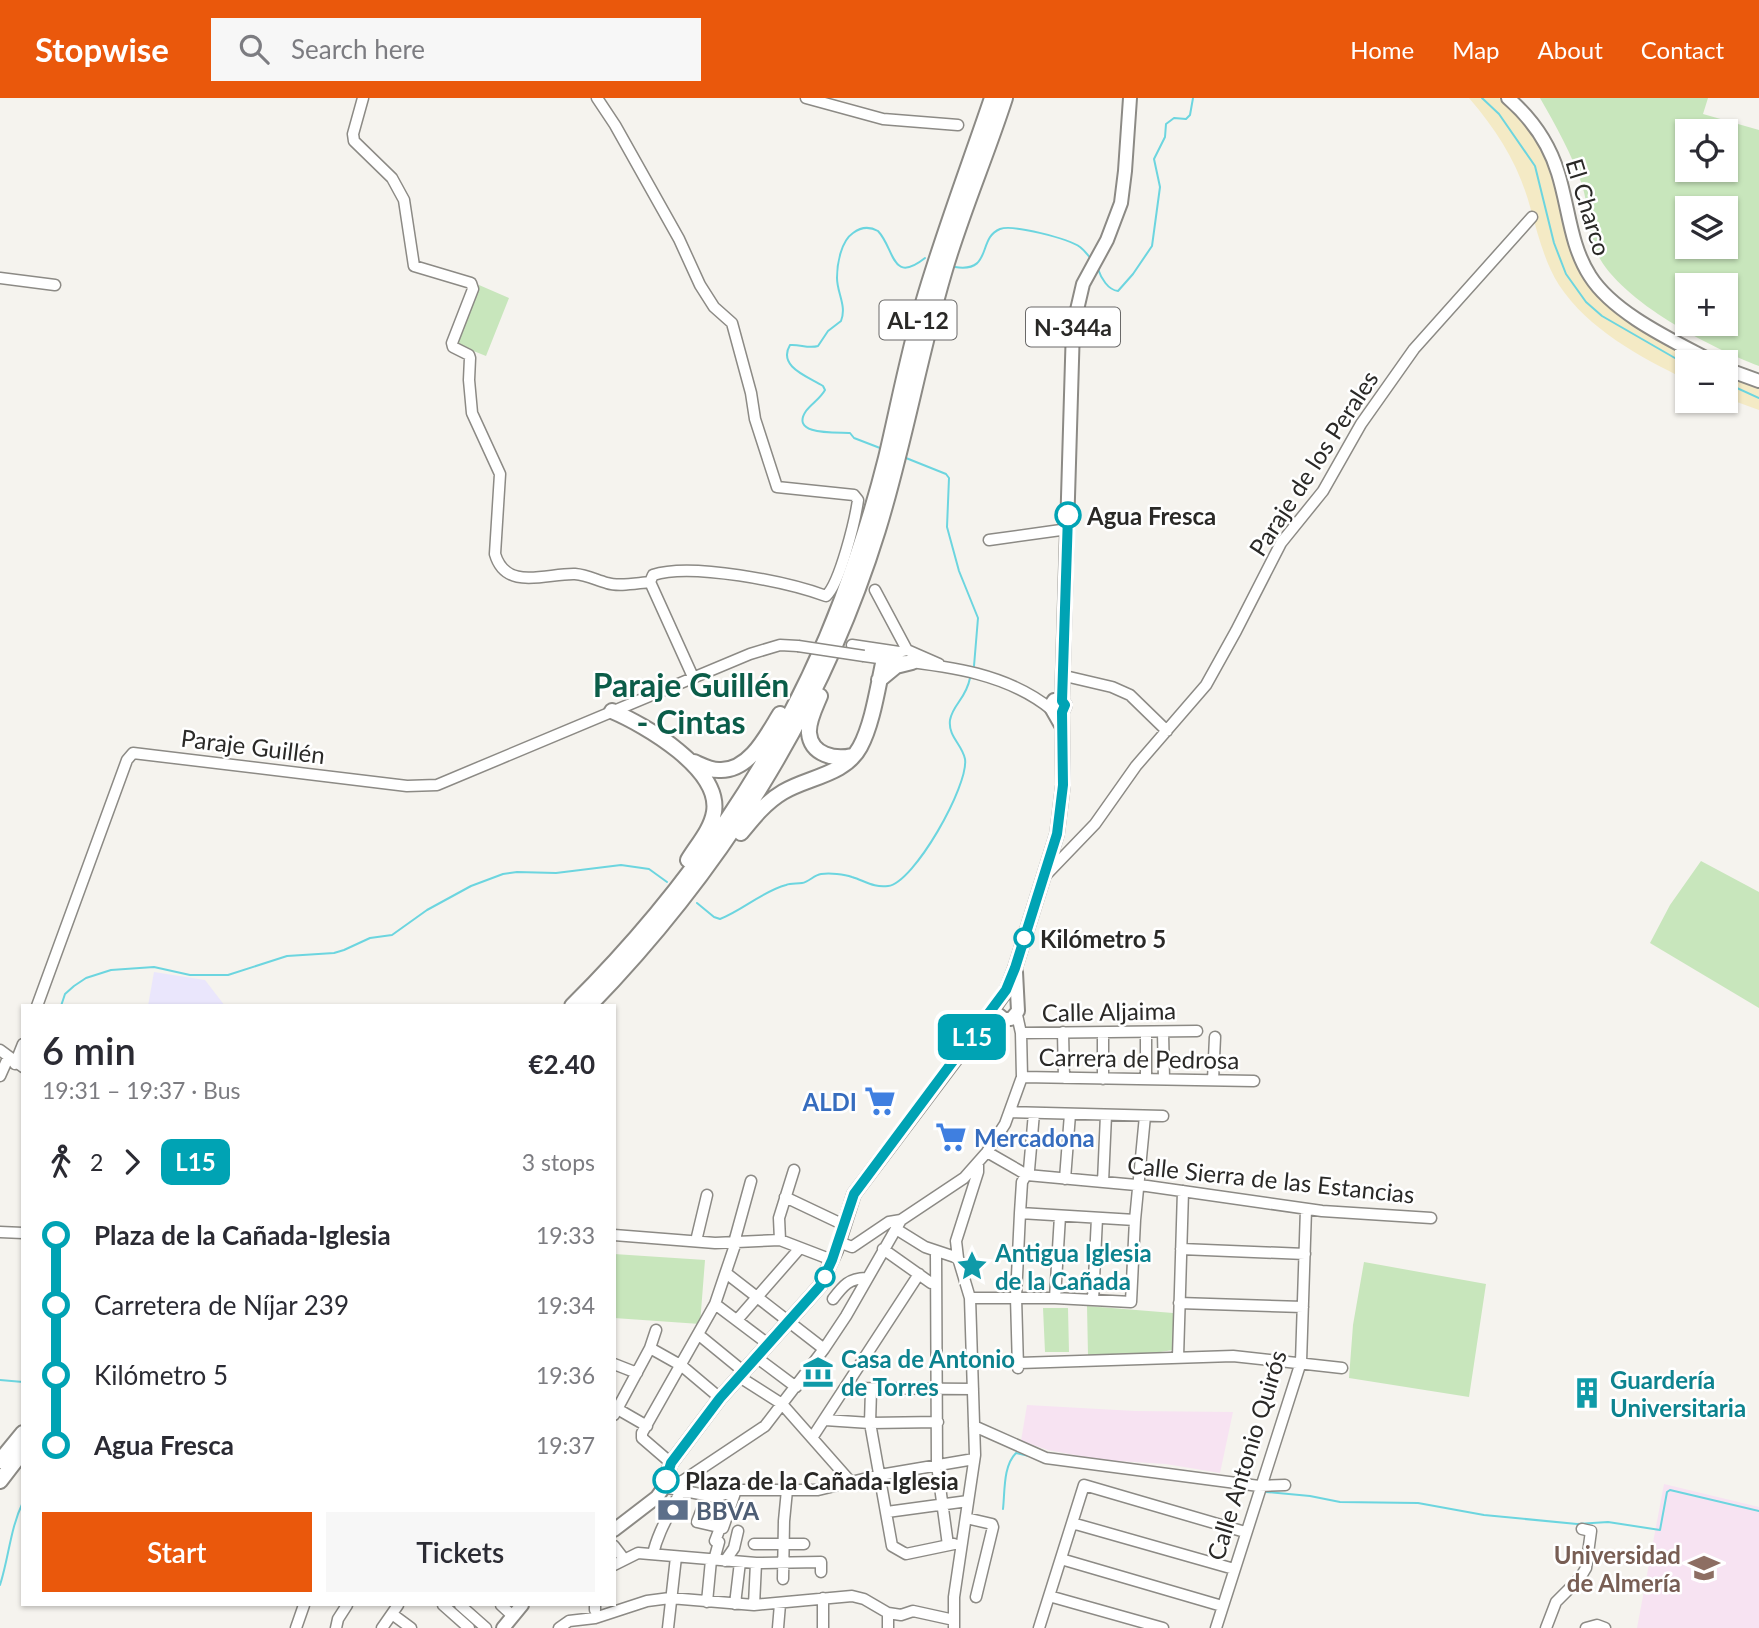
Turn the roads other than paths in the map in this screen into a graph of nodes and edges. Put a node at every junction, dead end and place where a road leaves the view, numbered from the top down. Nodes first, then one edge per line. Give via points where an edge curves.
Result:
1 (363, 98) edge
2 (597, 98) edge
3 (806, 98) edge
4 (992, 98) edge
5 (1004, 98) edge
6 (1130, 98) edge
7 (1508, 98) edge
8 (958, 125) dead end
9 (1532, 217) dead end
10 (0, 278) edge
11 (55, 285) dead end
12 (1693, 350) edge
13 (1738, 374) edge
14 (1759, 382) edge
15 (1068, 529) junction
16 (989, 540) dead end
17 (650, 582) junction
18 (875, 590) dead end
19 (846, 621) junction
20 (828, 634) junction
21 (852, 645) dead end
22 (864, 656) junction
23 (909, 656) junction
24 (884, 659) junction
25 (1065, 676) junction
26 (693, 677) junction
27 (879, 680) junction
28 (1053, 706) junction
29 (618, 709) junction
30 (1167, 731) junction
31 (853, 756) junction
32 (690, 761) junction
33 (1044, 877) junction
34 (665, 922) junction
35 (612, 966) junction
36 (1015, 968) junction
37 (1017, 1000) junction
38 (38, 1004) edge
39 (574, 1004) edge
40 (591, 1004) edge
41 (995, 1009) junction
42 (1017, 1015) junction
43 (1197, 1031) dead end
44 (1063, 1032) junction
45 (1103, 1032) junction
46 (1146, 1032) junction
47 (1163, 1032) junction
48 (1021, 1033) junction
49 (1215, 1037) dead end
50 (11, 1060) edge
51 (0, 1076) edge
52 (1022, 1077) junction
53 (1064, 1078) junction
54 (1103, 1079) junction
55 (1146, 1079) junction
56 (1164, 1079) junction
57 (1213, 1080) junction
58 (1254, 1081) dead end
59 (1010, 1112) junction
60 (1034, 1113) junction
61 (1070, 1114) junction
62 (1106, 1115) junction
63 (1144, 1116) junction
64 (1163, 1116) dead end
65 (987, 1152) junction
66 (978, 1165) junction
67 (794, 1170) dead end
68 (1027, 1175) junction
69 (1065, 1179) junction
70 (751, 1181) dead end
71 (1103, 1182) junction
72 (1139, 1186) junction
73 (1183, 1191) junction
74 (707, 1195) dead end
75 (785, 1197) junction
76 (1307, 1209) junction
77 (1020, 1213) junction
78 (1060, 1216) junction
79 (1097, 1218) junction
80 (1431, 1218) dead end
81 (1135, 1220) junction
82 (899, 1224) junction
83 (844, 1225) junction
84 (0, 1232) edge
85 (21, 1233) edge
86 (616, 1235) edge
87 (780, 1240) junction
88 (696, 1241) junction
89 (736, 1242) junction
90 (839, 1242) junction
91 (800, 1248) junction
92 (883, 1249) junction
93 (1181, 1249) junction
94 (936, 1251) junction
95 (1305, 1254) junction
96 (958, 1258) junction
97 (832, 1260) junction
98 (726, 1273) junction
99 (919, 1274) junction
100 (866, 1278) junction
101 (936, 1283) junction
102 (757, 1297) junction
103 (1016, 1297) junction
104 (1055, 1297) junction
105 (970, 1298) junction
106 (832, 1299) dead end
107 (1093, 1300) junction
108 (1179, 1303) junction
109 (715, 1304) junction
110 (1303, 1307) junction
111 (737, 1320) junction
112 (790, 1321) junction
113 (656, 1330) dead end
114 (699, 1335) junction
115 (768, 1344) junction
116 (650, 1348) junction
117 (824, 1349) junction
118 (756, 1357) junction
119 (1178, 1357) junction
120 (1301, 1362) junction
121 (616, 1365) edge
122 (682, 1366) junction
123 (1342, 1368) dead end
124 (637, 1373) junction
125 (741, 1374) junction
126 (796, 1387) junction
127 (845, 1388) junction
128 (936, 1388) junction
129 (973, 1389) junction
130 (871, 1390) junction
131 (720, 1398) junction
132 (782, 1404) junction
133 (616, 1410) edge
134 (825, 1420) junction
135 (937, 1422) junction
136 (870, 1423) junction
137 (647, 1426) junction
138 (974, 1426) junction
139 (21, 1435) edge
140 (812, 1438) junction
141 (21, 1454) edge
142 (974, 1459) junction
143 (0, 1461) edge
144 (671, 1463) junction
145 (937, 1465) junction
146 (880, 1475) junction
147 (0, 1481) edge
148 (849, 1481) junction
149 (664, 1484) junction
150 (1285, 1485) dead end
151 (1259, 1488) junction
152 (681, 1490) junction
153 (736, 1490) junction
154 (787, 1490) junction
155 (707, 1496) junction
156 (968, 1501) junction
157 (942, 1504) junction
158 (887, 1512) junction
159 (966, 1518) junction
160 (1072, 1523) junction
161 (616, 1528) edge
162 (720, 1528) junction
163 (1582, 1529) dead end
164 (737, 1531) dead end
165 (1245, 1532) junction
166 (963, 1542) junction
167 (754, 1544) dead end
168 (783, 1544) junction
169 (804, 1544) dead end
170 (948, 1545) junction
171 (616, 1549) edge
172 (653, 1554) junction
173 (676, 1557) junction
174 (624, 1559) junction
175 (1061, 1559) junction
176 (712, 1560) junction
177 (725, 1561) junction
178 (740, 1562) junction
179 (756, 1563) junction
180 (784, 1563) junction
181 (616, 1564) edge
182 (1234, 1569) junction
183 (821, 1572) dead end
184 (783, 1579) dead end
185 (1049, 1596) junction
186 (976, 1597) dead end
187 (670, 1598) junction
188 (823, 1598) junction
189 (707, 1602) junction
190 (780, 1604) junction
191 (735, 1605) junction
192 (754, 1605) junction
193 (304, 1606) edge
194 (346, 1606) edge
195 (397, 1606) edge
196 (502, 1606) edge
197 (521, 1606) edge
198 (1222, 1606) junction
199 (452, 1607) edge
200 (888, 1613) junction
201 (392, 1614) junction
202 (594, 1615) edge
203 (513, 1616) junction
204 (954, 1624) edge
205 (296, 1628) edge
206 (336, 1628) edge
207 (383, 1628) edge
208 (411, 1628) edge
209 (469, 1628) edge
210 (486, 1628) edge
211 (503, 1628) edge
212 (559, 1628) edge
213 (586, 1628) edge
214 (668, 1628) edge
215 (778, 1628) edge
216 (823, 1628) edge
217 (888, 1628) edge
218 (1039, 1628) edge
219 (1163, 1628) edge
220 (1216, 1628) edge
221 (1546, 1628) edge
222 (1586, 1628) edge
223 (1605, 1628) edge

1 - 17 street via 354,141 387,172 404,201 414,266 471,283 473,289 452,342 470,358 472,413 500,474 498,565 522,578 574,574 609,584
2 - 17 street via 679,239 700,285 732,323 777,487 854,495 858,500 840,573 826,596 783,584 700,572 664,571 653,575
3 - 8 street via 883,119
4 - 20 highway, AL-12 via 929,281 874,504
5 - 19 highway, AL-12 via 944,271 890,488
6 - 15 main road, N-344a via 1121,203 1083,284 1074,318
7 - 12 main road, El Charco via 1545,141 1578,253 1597,286 1626,311
9 - 30 street, Paraje de los Perales via 1413,349 1323,491 1281,543 1212,675
10 - 11 street
13 - 14 main road
15 - 16 street
15 - 25 main road, N-344a
17 - 26 street
18 - 23 street
19 - 31 highway via 809,732 821,752 831,758
19 - 34 highway, AL-12 via 774,767 730,836
20 - 32 highway via 750,757 720,770
20 - 35 highway, AL-12 via 790,715 741,799 685,878
21 - 23 street
22 - 24 street
22 - 26 street, bridge via 780,645
22 - 27 highway
23 - 24 street
23 - 27 highway
23 - 28 street via 997,679
24 - 27 highway
25 - 28 main road, N-344a
25 - 30 street via 1130,695
26 - 29 street
27 - 31 highway via 864,736
28 - 33 main road via 1063,730 1060,816
29 - 32 highway
29 - 38 street, Paraje Guillén via 424,787 132,753
30 - 33 street, Paraje de los Perales via 1095,824
31 - 34 highway via 768,803
32 - 35 highway via 710,784 711,822
33 - 36 main road
34 - 40 highway, AL-12
35 - 39 highway, AL-12
36 - 37 main road
36 - 41 main road
37 - 41 main road via 1009,996
37 - 42 main road
41 - 42 main road via 1007,1019
41 - 83 main road via 859,1187
42 - 48 street
43 - 47 street, Calle Aljaima
44 - 45 street, Calle Aljaima
44 - 48 street, Calle Aljaima
44 - 53 street
45 - 46 street, Calle Aljaima
45 - 54 street
46 - 47 street, Calle Aljaima
46 - 55 street
47 - 56 street
48 - 52 street
49 - 57 street
50 - 51 street
52 - 53 street, Carrera de Pedrosa
52 - 59 street
53 - 54 street, Carrera de Pedrosa
54 - 55 street, Carrera de Pedrosa
55 - 56 street, Carrera de Pedrosa
56 - 57 street, Carrera de Pedrosa
57 - 58 street, Carrera de Pedrosa
59 - 60 street
59 - 65 street
60 - 61 street
60 - 68 street
61 - 62 street
61 - 69 street
62 - 63 street
62 - 71 street
63 - 64 street
63 - 72 street
65 - 66 street
65 - 68 street, Calle Sierra de las Estancias
66 - 82 street
66 - 96 street via 956,1241
67 - 75 street
68 - 69 street, Calle Sierra de las Estancias
68 - 77 street via 1022,1182
69 - 71 street, Calle Sierra de las Estancias
70 - 89 street
71 - 72 street, Calle Sierra de las Estancias
72 - 73 street, Calle Sierra de las Estancias
72 - 81 street
73 - 76 street, Calle Sierra de las Estancias
73 - 93 street
74 - 88 street
75 - 83 street
75 - 87 street via 779,1218
76 - 80 street, Calle Sierra de las Estancias
76 - 95 street, Calle Antonio Quirós
77 - 78 street
77 - 103 street
78 - 79 street
78 - 104 street
79 - 81 street
79 - 107 street
81 - 107 street via 1131,1302
82 - 90 street via 889,1222 852,1247
82 - 92 street
82 - 94 street
83 - 90 main road
84 - 85 street
86 - 88 street
87 - 89 street
87 - 91 street
88 - 89 street
89 - 98 street
90 - 97 main road
91 - 97 street
91 - 102 street
92 - 99 street
92 - 100 street
93 - 95 street
93 - 108 street
94 - 96 street
94 - 101 street
95 - 110 street, Calle Antonio Quirós
96 - 105 street
97 - 112 main road via 813,1296
98 - 102 street
98 - 109 street
99 - 101 street
99 - 127 street
100 - 106 street via 845,1283
100 - 117 street
101 - 128 street
102 - 111 street
102 - 112 street
103 - 104 street
103 - 105 street
103 - 119 street via 1018,1366
104 - 107 street
105 - 129 street
108 - 110 street
108 - 119 street
109 - 111 street
109 - 114 street
110 - 120 street, Calle Antonio Quirós
111 - 115 street
112 - 115 main road
112 - 117 street
113 - 116 street
114 - 122 street
114 - 125 street
115 - 118 main road
116 - 122 street
116 - 124 street
117 - 126 street
118 - 125 main road
118 - 126 street
119 - 120 street
120 - 123 street
120 - 151 street, Calle Antonio Quirós
121 - 124 street
122 - 131 street
122 - 137 street
124 - 133 street
125 - 131 main road
125 - 132 street
126 - 132 street
127 - 130 street
127 - 134 street
128 - 129 street
128 - 130 street
128 - 135 street
129 - 138 street
130 - 136 street
131 - 144 main road
132 - 140 street
132 - 149 street via 765,1426 681,1482
133 - 137 street
134 - 136 street
134 - 140 street
135 - 136 street
135 - 145 street
136 - 146 street
137 - 144 street via 642,1438
138 - 142 street
138 - 151 street via 1046,1458
139 - 143 highway
140 - 148 street
141 - 147 highway
142 - 145 street
142 - 156 street
144 - 149 main road
145 - 146 street
145 - 157 street
146 - 148 street
146 - 158 street
148 - 154 street via 818,1490
149 - 152 street
149 - 161 main road via 657,1497
150 - 151 street
151 - 165 street, Calle Antonio Quirós
152 - 155 street
152 - 172 street via 658,1532
153 - 154 street
153 - 155 street
153 - 162 street
154 - 168 street
155 - 162 street via 697,1522
156 - 157 street
156 - 159 street
157 - 158 street
157 - 170 street
158 - 170 street via 892,1546 906,1554
159 - 166 street
159 - 186 street via 993,1527
160 - 165 street via 1084,1485
160 - 175 street
160 - 182 street
162 - 176 street
163 - 221 street via 1591,1531 1586,1568 1556,1602
164 - 177 street via 734,1548
165 - 182 street, Calle Antonio Quirós
166 - 170 street
166 - 204 street
167 - 168 street
168 - 169 street
168 - 180 street
171 - 174 street
172 - 173 street
172 - 174 street via 638,1553
173 - 176 street
173 - 187 street
174 - 181 street
175 - 185 street
175 - 198 street
176 - 177 street
176 - 189 street
177 - 178 street
178 - 179 street
178 - 191 street
179 - 180 street
179 - 192 street
180 - 183 street via 821,1562
180 - 184 street
182 - 198 street, Calle Antonio Quirós
185 - 218 street
185 - 219 street
187 - 189 street
187 - 202 street
187 - 214 street
188 - 190 street
188 - 200 street via 852,1596
188 - 216 street
189 - 191 street
190 - 192 street
190 - 215 street
191 - 192 street
193 - 205 street
194 - 206 street
195 - 201 street
196 - 203 street
197 - 203 main road
198 - 220 street, Calle Antonio Quirós
199 - 209 street
199 - 210 street
200 - 204 street via 914,1611
200 - 217 street
201 - 207 street
201 - 208 street
202 - 212 street
202 - 213 street
203 - 211 main road
222 - 223 street

